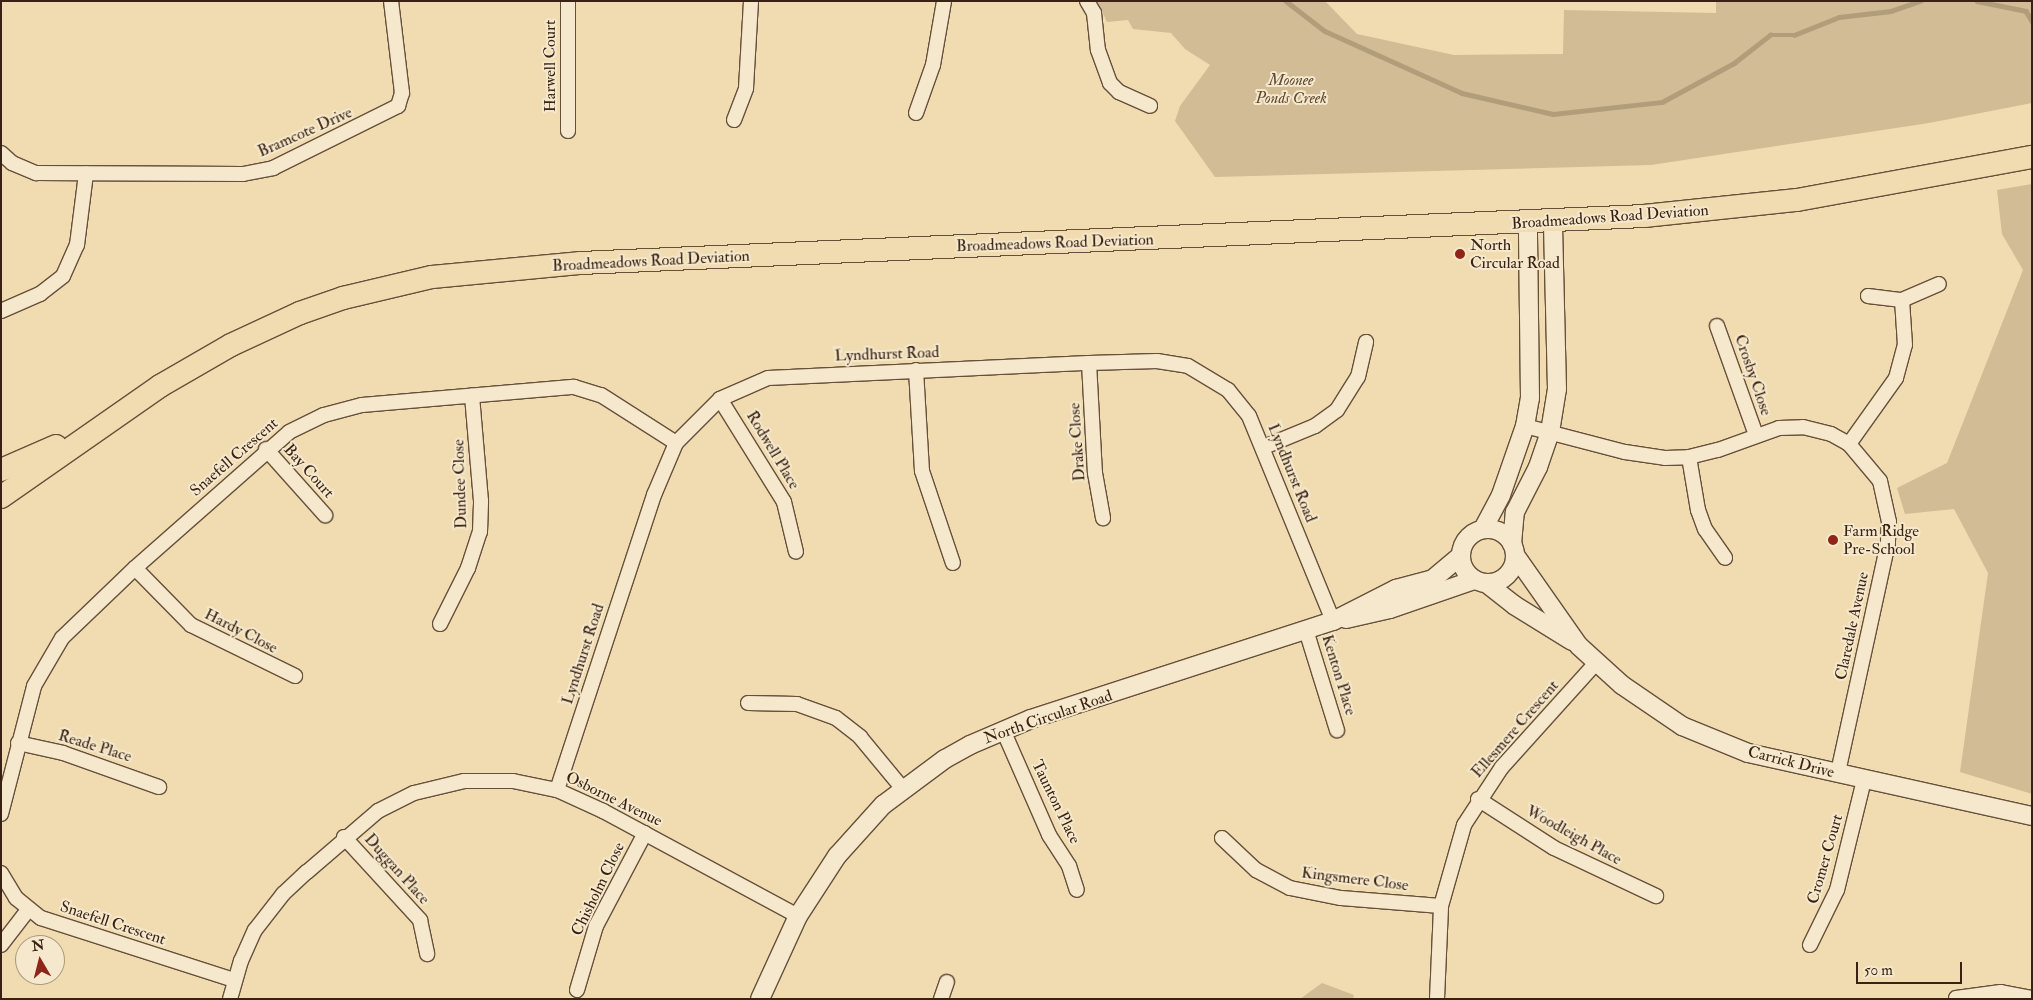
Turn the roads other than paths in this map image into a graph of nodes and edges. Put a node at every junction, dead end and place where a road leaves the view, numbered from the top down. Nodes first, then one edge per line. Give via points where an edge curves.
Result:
1 (391, 1) edge
2 (568, 1) edge
3 (751, 1) edge
4 (944, 1) edge
5 (1087, 1) edge
6 (1150, 106) dead end
7 (916, 113) dead end
8 (734, 120) dead end
9 (568, 131) dead end
10 (1, 153) edge
11 (2032, 156) edge
12 (86, 174) junction
13 (1553, 222) junction
14 (1528, 223) junction
15 (1939, 284) dead end
16 (1868, 296) dead end
17 (1902, 300) junction
18 (1, 311) edge
19 (1717, 326) dead end
20 (1557, 328) junction
21 (1530, 331) junction
22 (1366, 342) dead end
23 (1090, 363) junction
24 (916, 370) junction
25 (472, 395) junction
26 (720, 399) junction
27 (109, 421) junction
28 (1525, 426) junction
29 (1550, 432) junction
30 (1756, 435) junction
31 (676, 443) junction
32 (1849, 444) junction
33 (1264, 447) junction
34 (266, 449) junction
35 (1689, 457) junction
36 (1, 470) edge
37 (1, 497) edge
38 (325, 515) dead end
39 (1103, 518) dead end
40 (1483, 529) junction
41 (1513, 549) junction
42 (796, 552) dead end
43 (1460, 556) junction
44 (1725, 558) dead end
45 (953, 563) dead end
46 (135, 568) junction
47 (1480, 581) junction
48 (1536, 584) junction
49 (1514, 606) junction
50 (1333, 621) junction
51 (440, 624) dead end
52 (1306, 630) junction
53 (1579, 646) junction
54 (1596, 663) junction
55 (295, 676) dead end
56 (748, 703) dead end
57 (1003, 730) junction
58 (1337, 730) dead end
59 (18, 743) junction
60 (1838, 774) junction
61 (1864, 780) junction
62 (159, 787) dead end
63 (903, 789) junction
64 (557, 790) junction
65 (1478, 800) junction
66 (1, 814) edge
67 (2032, 816) edge
68 (645, 833) junction
69 (344, 837) junction
70 (1222, 838) dead end
71 (1, 873) edge
72 (1077, 890) dead end
73 (1656, 896) dead end
74 (1441, 906) junction
75 (28, 910) junction
76 (798, 916) junction
77 (1, 945) edge
78 (1810, 945) dead end
79 (427, 954) dead end
80 (234, 980) junction
81 (947, 982) dead end
82 (577, 990) dead end
83 (1956, 998) edge
84 (2032, 998) edge
85 (230, 999) edge
86 (760, 999) edge
87 (941, 999) edge
88 (1437, 999) edge

1 - 12 street, Bramcote Drive via 402,101 389,113 260,172
2 - 9 street, Harwell Court
3 - 8 street via 746,88
4 - 7 street via 933,64
5 - 6 street via 1094,13 1104,71 1110,83 1119,92
10 - 12 street, Bramcote Drive via 24,170
11 - 13 main road, Broadmeadows Road Deviation via 1766,205
12 - 18 street via 77,245 63,276 40,294
13 - 14 main road, Broadmeadows Road Deviation
13 - 20 street
14 - 21 street
14 - 27 main road, Broadmeadows Road Deviation via 581,263 473,271 392,285 300,313 198,362
15 - 17 street
16 - 17 street
17 - 32 street via 1905,345 1896,378
19 - 30 street, Crosby Close
20 - 21 street
20 - 29 street via 1556,389
21 - 28 street via 1530,398
22 - 33 street via 1358,377 1338,410 1315,426
23 - 24 street, Lyndhurst Road
23 - 33 street, Lyndhurst Road via 1174,363 1204,374 1228,390 1240,403
23 - 39 street, Drake Close via 1095,473
24 - 26 street, Lyndhurst Road via 768,378
24 - 45 street via 922,471
25 - 31 street, Snaefell Crescent via 558,387 588,390
25 - 34 street, Snaefell Crescent via 345,408 304,424
25 - 51 street, Dundee Close via 481,501 480,532 468,568
26 - 31 street, Lyndhurst Road
26 - 42 street, Rodwell Place via 784,502
27 - 36 main road, Broadmeadows Road Deviation
27 - 37 main road, Broadmeadows Road Deviation
28 - 29 street
28 - 40 street via 1501,495
29 - 35 street via 1625,452 1665,458
29 - 41 street via 1538,467 1515,512
30 - 32 street via 1779,428 1802,427
30 - 35 street
31 - 64 street, Lyndhurst Road via 654,496
32 - 60 street, Claredale Avenue via 1880,481 1889,522 1888,543
33 - 50 street, Lyndhurst Road
34 - 38 street, Bay Court
34 - 46 street, Snaefell Crescent
35 - 44 street via 1698,510 1705,529
40 - 41 street via 1500,532
40 - 43 street via 1469,537
41 - 47 street via 1514,564 1503,578
41 - 48 street, Carrick Drive
43 - 47 street via 1464,570
43 - 50 street, North Circular Road via 1433,579 1396,589
46 - 55 street, Hardy Close via 191,625
46 - 59 street, Snaefell Crescent via 76,622 52,653 34,686
47 - 49 street, Carrick Drive
47 - 50 street, North Circular Road via 1390,609
48 - 49 street
48 - 53 street, Carrick Drive
49 - 53 street, Carrick Drive
50 - 52 street, North Circular Road
52 - 57 street, North Circular Road
52 - 58 street, Kenton Place
53 - 54 street, Carrick Drive
54 - 60 street, Carrick Drive via 1622,686 1682,726 1748,753
54 - 65 street, Ellesmere Crescent via 1502,767
56 - 63 street via 803,705 836,718 860,737
57 - 63 street, North Circular Road via 945,759
57 - 72 street, Taunton Place via 1049,835 1069,866
59 - 62 street, Reade Place via 80,758
59 - 66 street, Snaefell Crescent
60 - 61 street, Carrick Drive
61 - 67 street, Carrick Drive
61 - 78 street, Cromer Court via 1837,890
63 - 76 street, North Circular Road via 853,837 820,879
64 - 68 street, Osborne Avenue
64 - 69 street, Osborne Avenue via 491,779 430,788 378,811
65 - 73 street, Woodleigh Place via 1554,848
65 - 74 street, Ellesmere Crescent via 1454,853
68 - 76 street, Osborne Avenue
68 - 82 street, Chisholm Close via 596,926
69 - 79 street, Duggan Place via 420,920
69 - 80 street, Osborne Avenue via 267,913
70 - 74 street, Kingsmere Close via 1256,870 1290,888 1341,898
71 - 75 street, Snaefell Crescent
74 - 88 street, Ellesmere Crescent
75 - 77 street
75 - 80 street, Snaefell Crescent via 55,923
76 - 86 street, North Circular Road
80 - 85 street, Osborne Avenue
81 - 87 street
83 - 84 street via 2002,992

